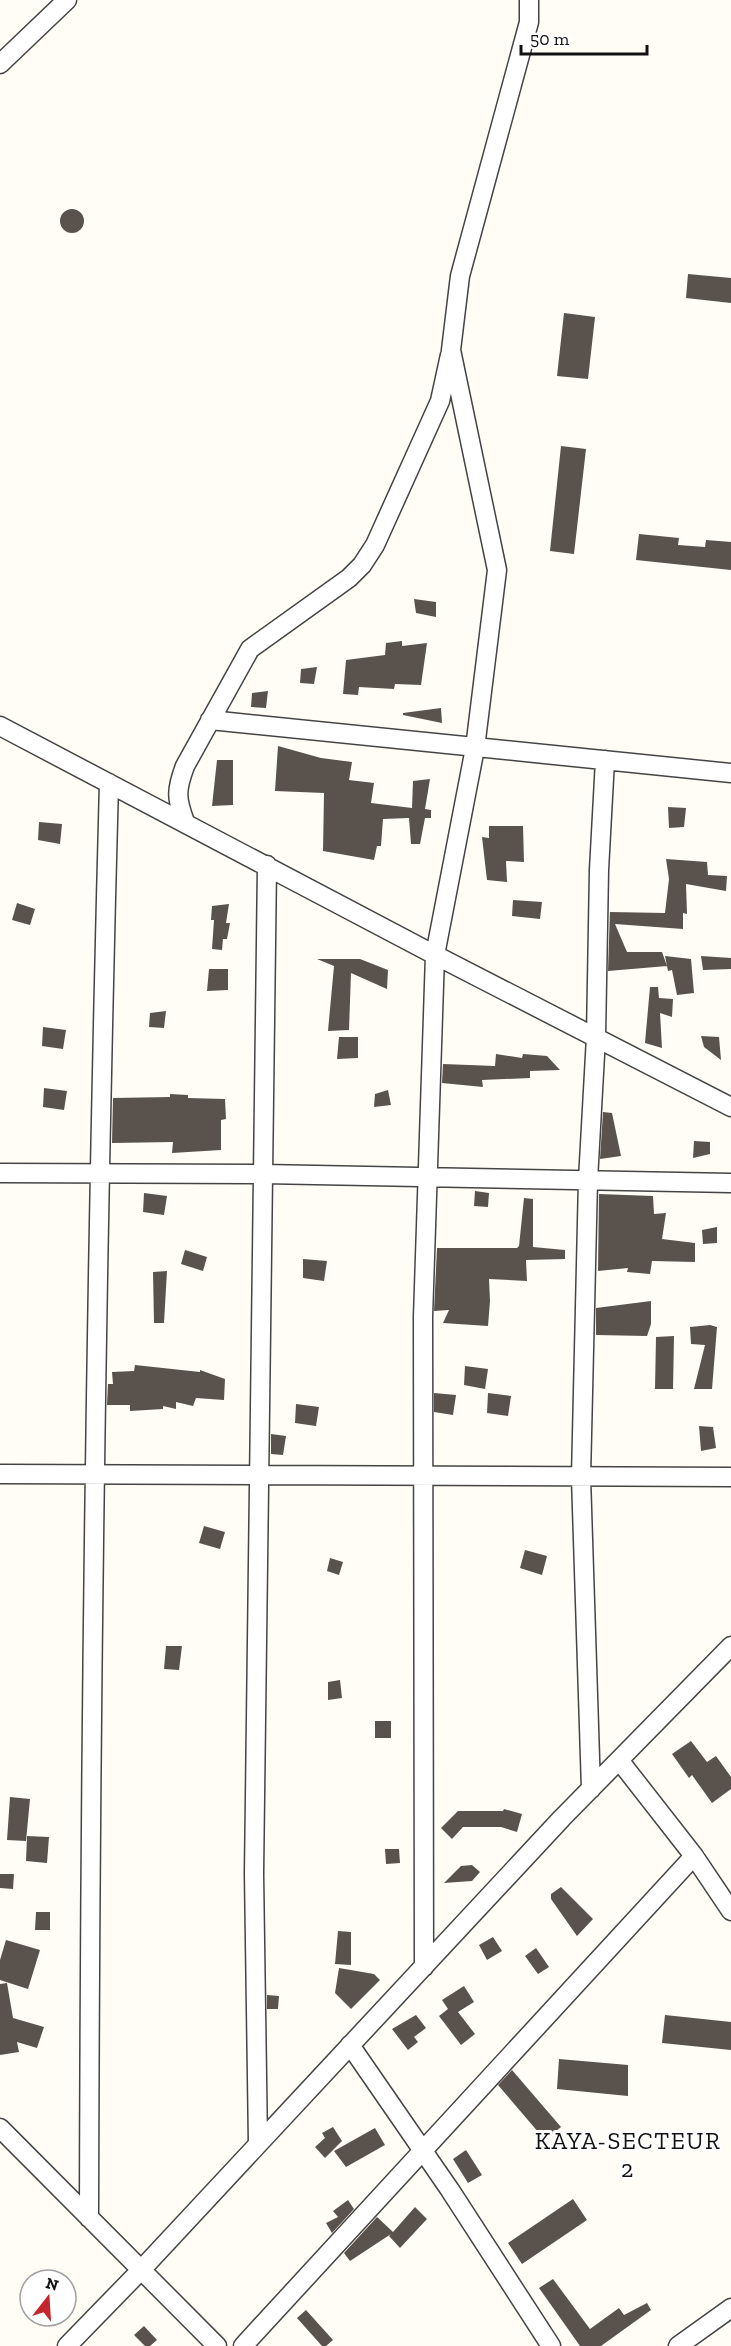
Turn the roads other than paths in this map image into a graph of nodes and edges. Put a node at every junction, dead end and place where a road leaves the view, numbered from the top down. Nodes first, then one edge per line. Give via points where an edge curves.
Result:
1 (67, 0) edge
2 (529, 0) edge
3 (0, 64) edge
4 (451, 350) junction
5 (210, 720) junction
6 (0, 726) edge
7 (474, 748) junction
8 (605, 760) junction
9 (731, 773) edge
10 (109, 783) junction
11 (185, 822) junction
12 (267, 865) junction
13 (435, 955) junction
14 (596, 1036) junction
15 (731, 1107) edge
16 (0, 1173) edge
17 (99, 1173) junction
18 (263, 1174) junction
19 (426, 1177) junction
20 (588, 1180) junction
21 (731, 1183) edge
22 (0, 1474) edge
23 (94, 1475) junction
24 (260, 1475) junction
25 (422, 1476) junction
26 (581, 1477) junction
27 (731, 1477) edge
28 (731, 1646) edge
29 (619, 1760) junction
30 (591, 1789) junction
31 (694, 1856) junction
32 (731, 1911) edge
33 (424, 1966) junction
34 (350, 2045) junction
35 (0, 2128) edge
36 (258, 2144) junction
37 (423, 2150) junction
38 (89, 2218) junction
39 (141, 2270) junction
40 (731, 2308) edge
41 (67, 2346) edge
42 (217, 2346) edge
43 (243, 2346) edge
44 (551, 2346) edge
45 (678, 2346) edge

1 - 3 street
2 - 4 street via 529,22 460,276
4 - 5 street via 440,401 362,565 250,649
4 - 7 street via 497,570
5 - 7 street
5 - 11 street via 177,785 177,803
6 - 10 street
7 - 8 street
7 - 13 street
8 - 9 street
8 - 14 street
10 - 11 street
10 - 17 street
11 - 12 street
12 - 13 street
12 - 18 street
13 - 14 street
13 - 19 street
14 - 15 street
14 - 20 street
16 - 17 street
17 - 18 street
17 - 23 street
18 - 19 street
18 - 24 street
19 - 20 street
19 - 25 street
20 - 21 street
20 - 26 street
22 - 23 street
23 - 24 street
23 - 38 street
24 - 25 street
24 - 36 street via 254,1874
25 - 26 street
25 - 33 street
26 - 27 street
26 - 30 street
28 - 29 street
29 - 30 street
29 - 31 street
30 - 33 street
31 - 32 street
31 - 37 street
33 - 34 street
34 - 36 street
34 - 37 street
35 - 38 street
36 - 39 street
37 - 43 street
37 - 44 street
38 - 39 street
39 - 41 street
39 - 42 street
40 - 45 street

